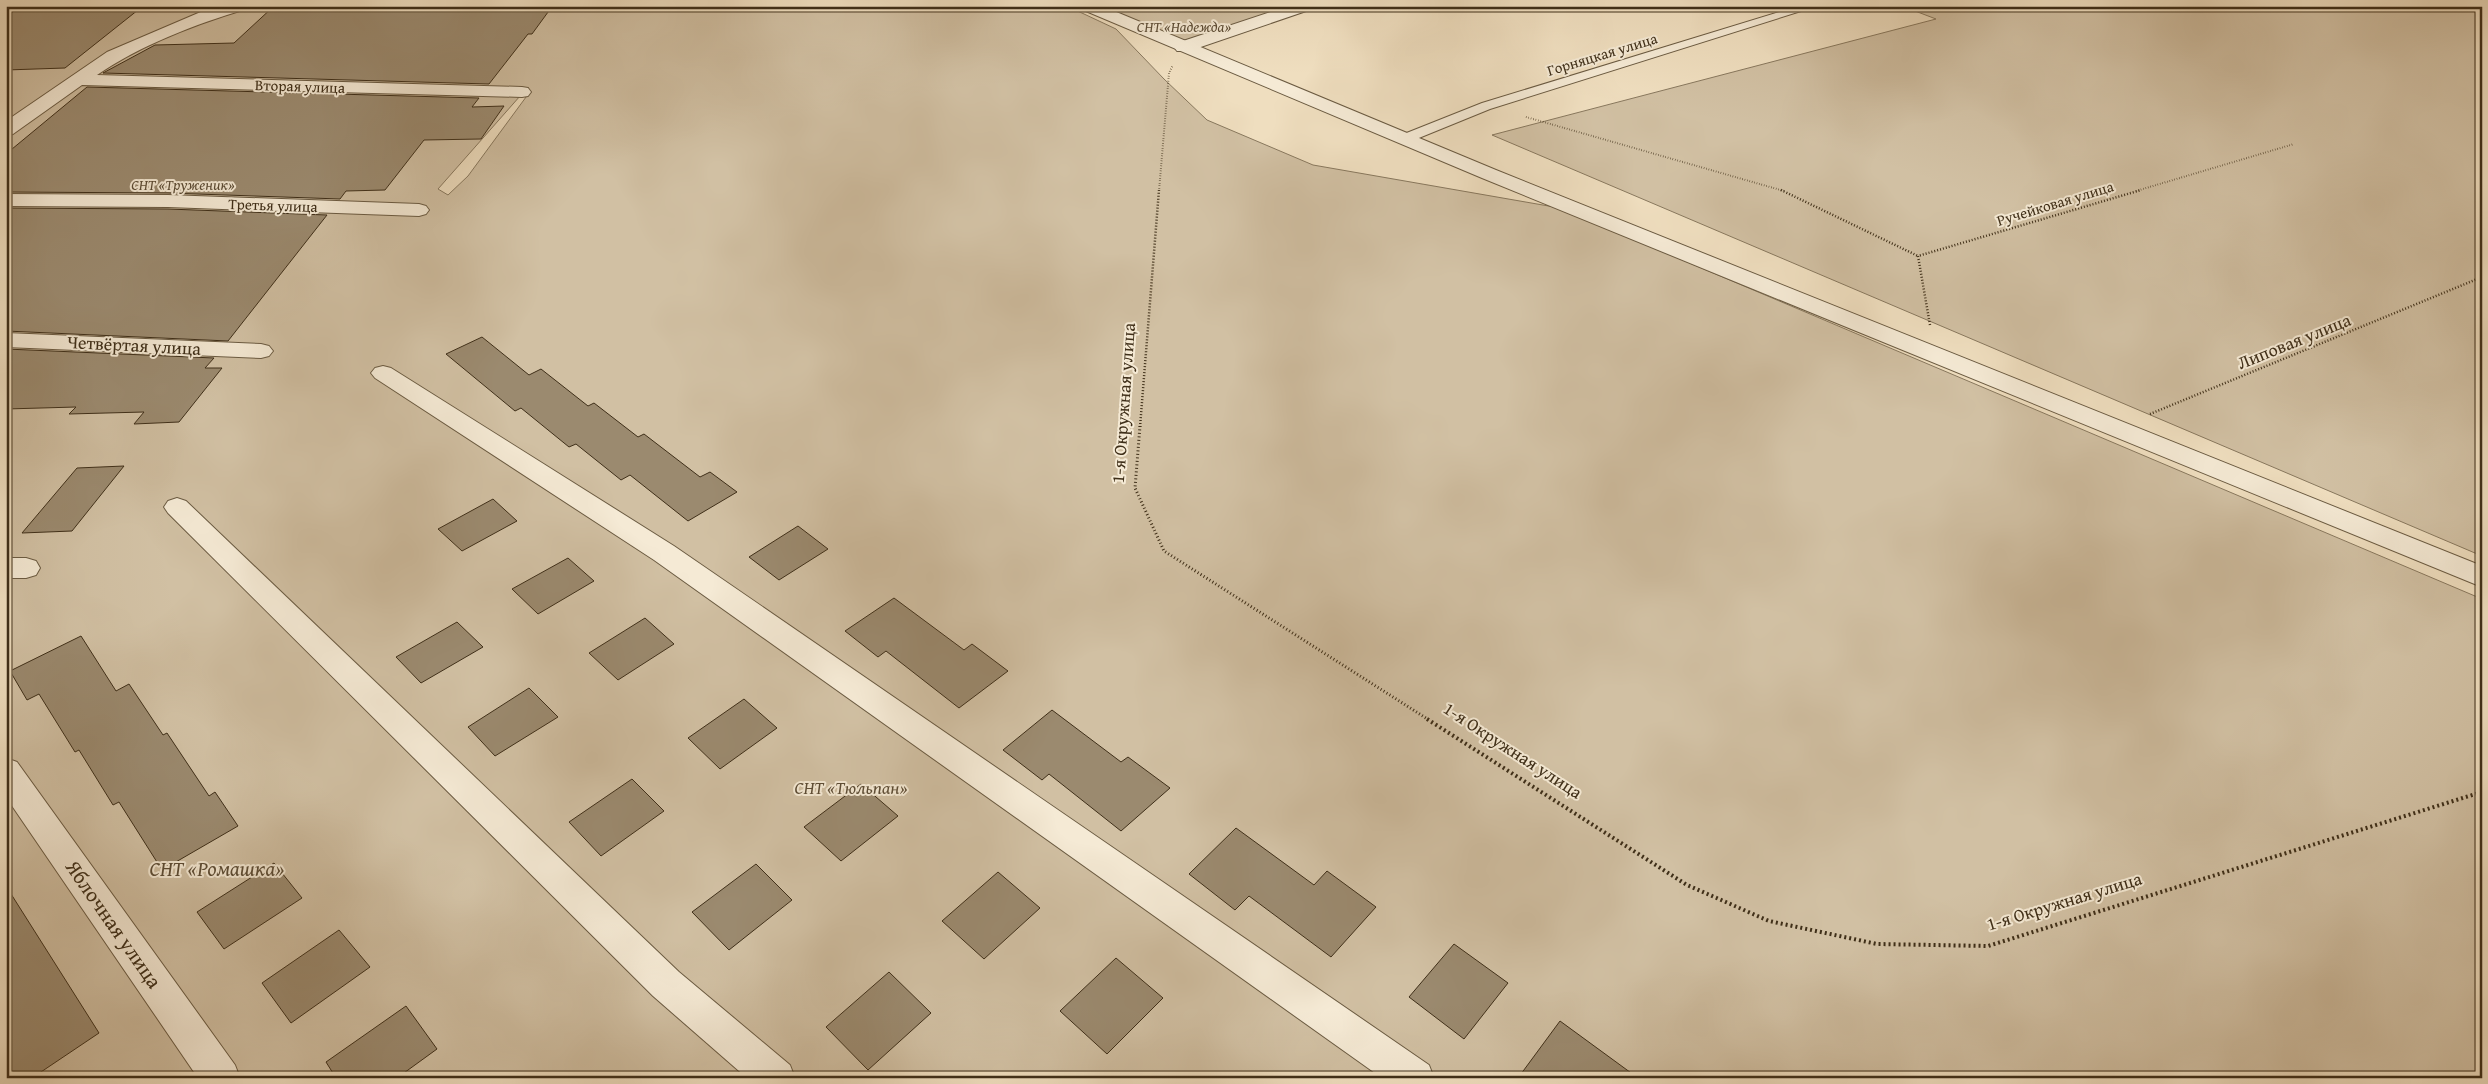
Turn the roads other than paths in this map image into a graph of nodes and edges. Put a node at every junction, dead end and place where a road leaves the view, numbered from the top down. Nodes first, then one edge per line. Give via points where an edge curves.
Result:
1 (240, 6) edge
2 (1087, 6) edge
3 (1306, 6) edge
4 (1812, 6) edge
5 (1182, 47) junction
6 (78, 80) junction
7 (522, 92) dead end
8 (6, 130) edge
9 (1404, 139) junction
10 (6, 200) edge
11 (419, 210) dead end
12 (6, 340) edge
13 (261, 351) dead end
14 (383, 372) dead end
15 (177, 507) dead end
16 (2482, 577) edge
17 (6, 771) edge
18 (221, 1078) edge
19 (776, 1078) edge
20 (1415, 1078) edge

1 - 6 street via 209,15 113,56
2 - 5 street
3 - 5 street
4 - 9 lane, Горняцкая улица via 1486,106
5 - 9 street
6 - 7 street, Вторая улица
6 - 8 street
9 - 16 street
10 - 11 street, Третья улица via 168,200
12 - 13 street, Четвёртая улица
14 - 20 street via 664,553
15 - 19 street via 666,984
17 - 18 street, Яблочная улица

